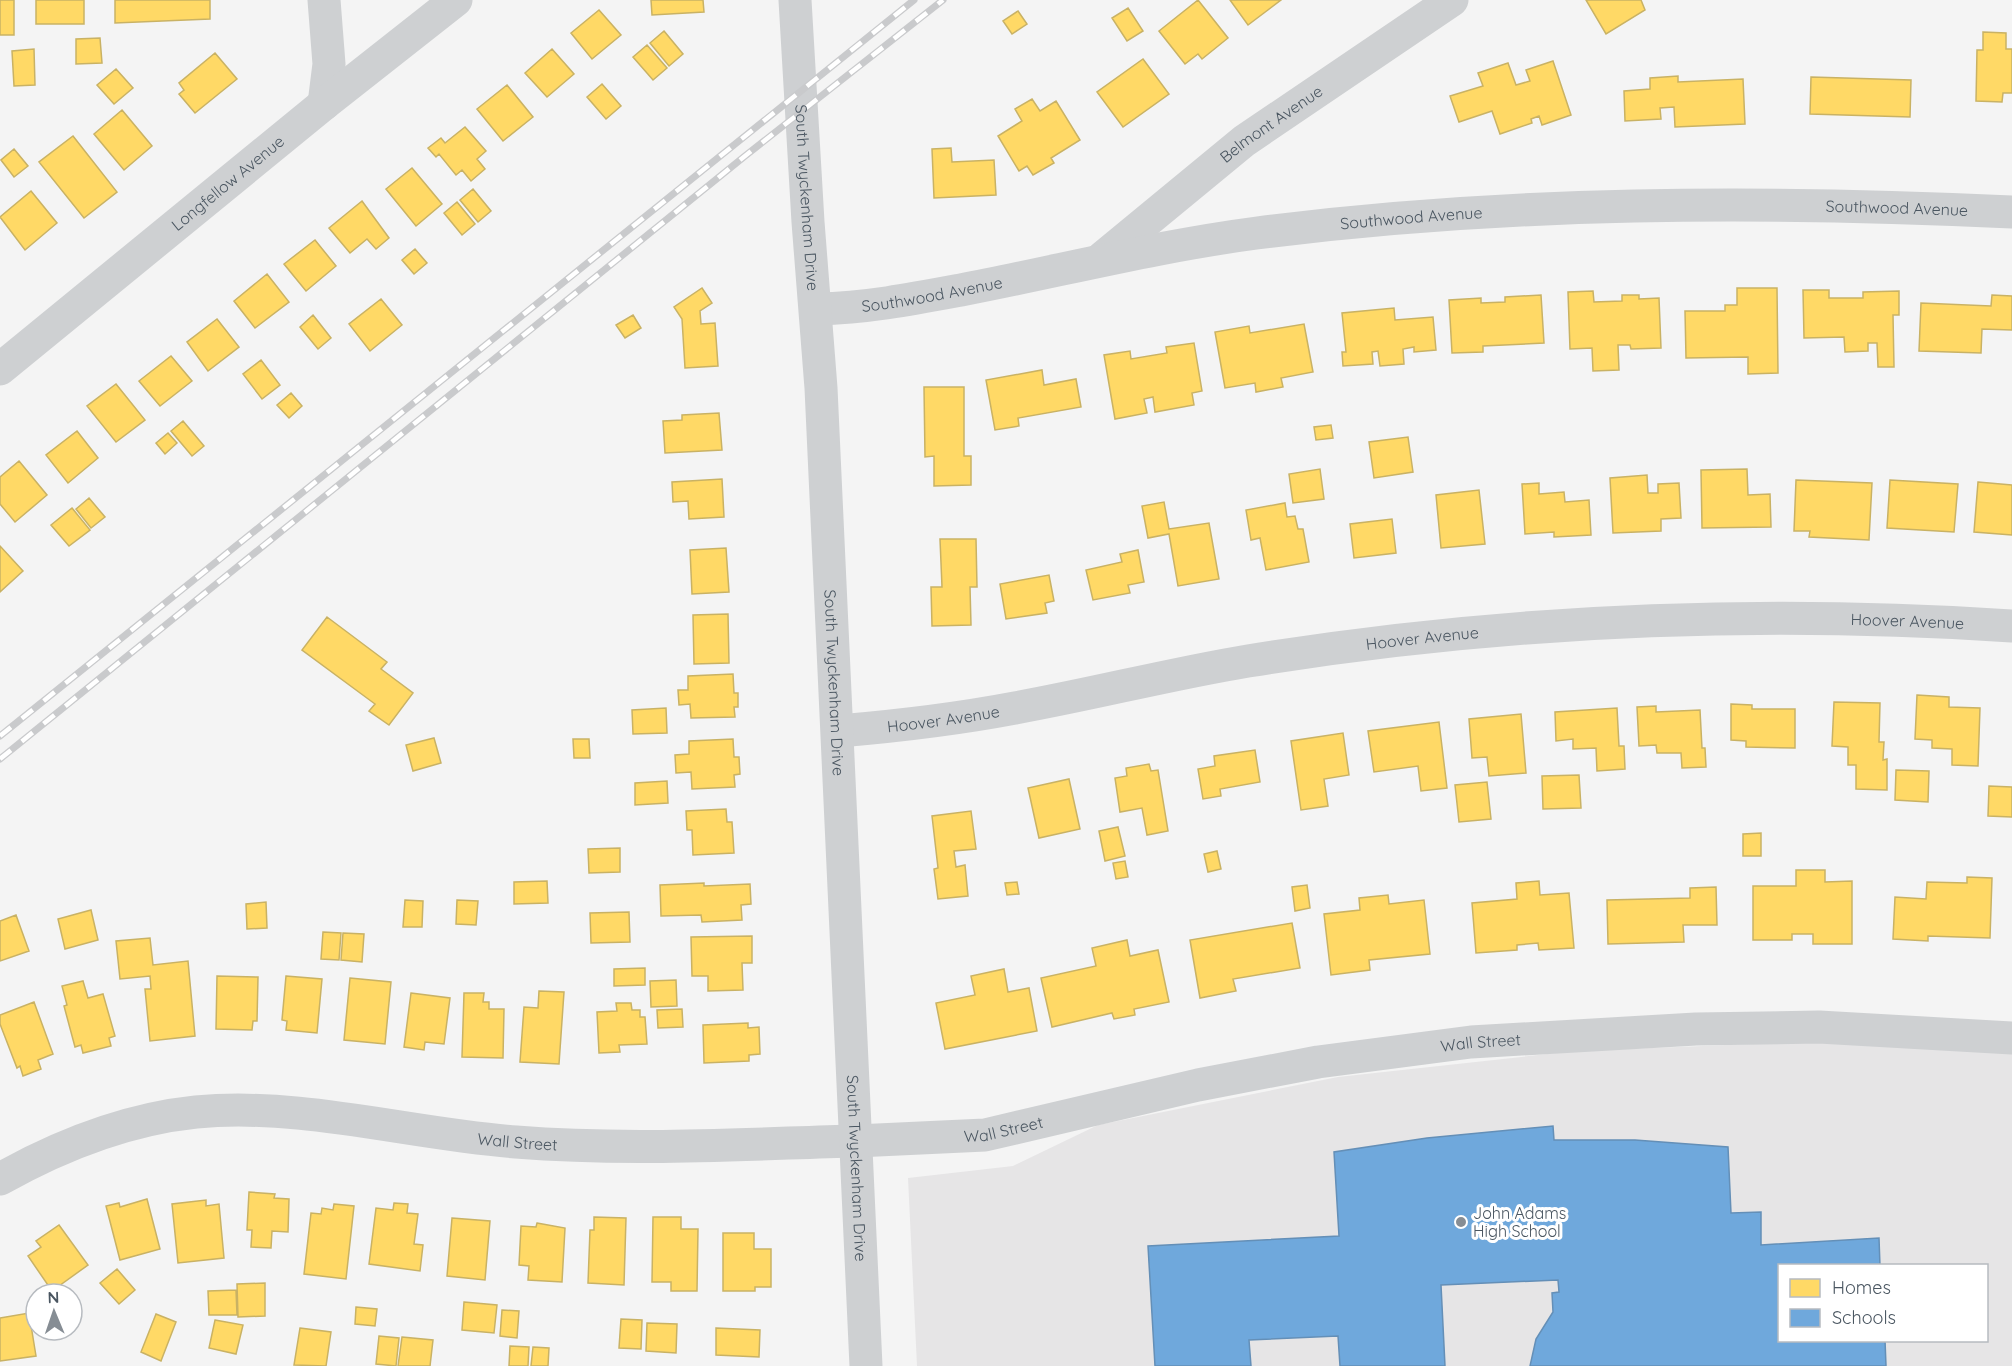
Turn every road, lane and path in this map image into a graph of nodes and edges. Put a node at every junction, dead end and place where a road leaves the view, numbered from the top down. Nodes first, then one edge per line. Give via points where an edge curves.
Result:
1 (324, 0) edge
2 (456, 0) edge
3 (795, 0) edge
4 (1452, 0) edge
5 (324, 104) junction
6 (2012, 212) edge
7 (1099, 261) junction
8 (817, 309) junction
9 (0, 369) edge
10 (2012, 626) edge
11 (838, 731) junction
12 (2012, 1038) edge
13 (856, 1141) junction
14 (0, 1179) edge
15 (866, 1366) edge

1 - 5 street via 329,64
2 - 5 street, Longfellow Avenue
3 - 8 street, South Twyckenham Drive
4 - 7 street, Belmont Avenue via 1244,141
5 - 9 street, Longfellow Avenue
6 - 7 street, Southwood Avenue via 1807,203 1539,209 1254,233
7 - 8 street, Southwood Avenue via 861,308
8 - 11 street, South Twyckenham Drive
10 - 11 street, Hoover Avenue via 1811,617 1550,625 1345,646 1172,674 1018,708
11 - 13 street, South Twyckenham Drive
12 - 13 street, Wall Street via 1879,1029 1763,1027 1471,1042 1318,1062 985,1135
13 - 14 street, Wall Street via 586,1147 435,1134 315,1115 196,1112 82,1140
13 - 15 street, South Twyckenham Drive

